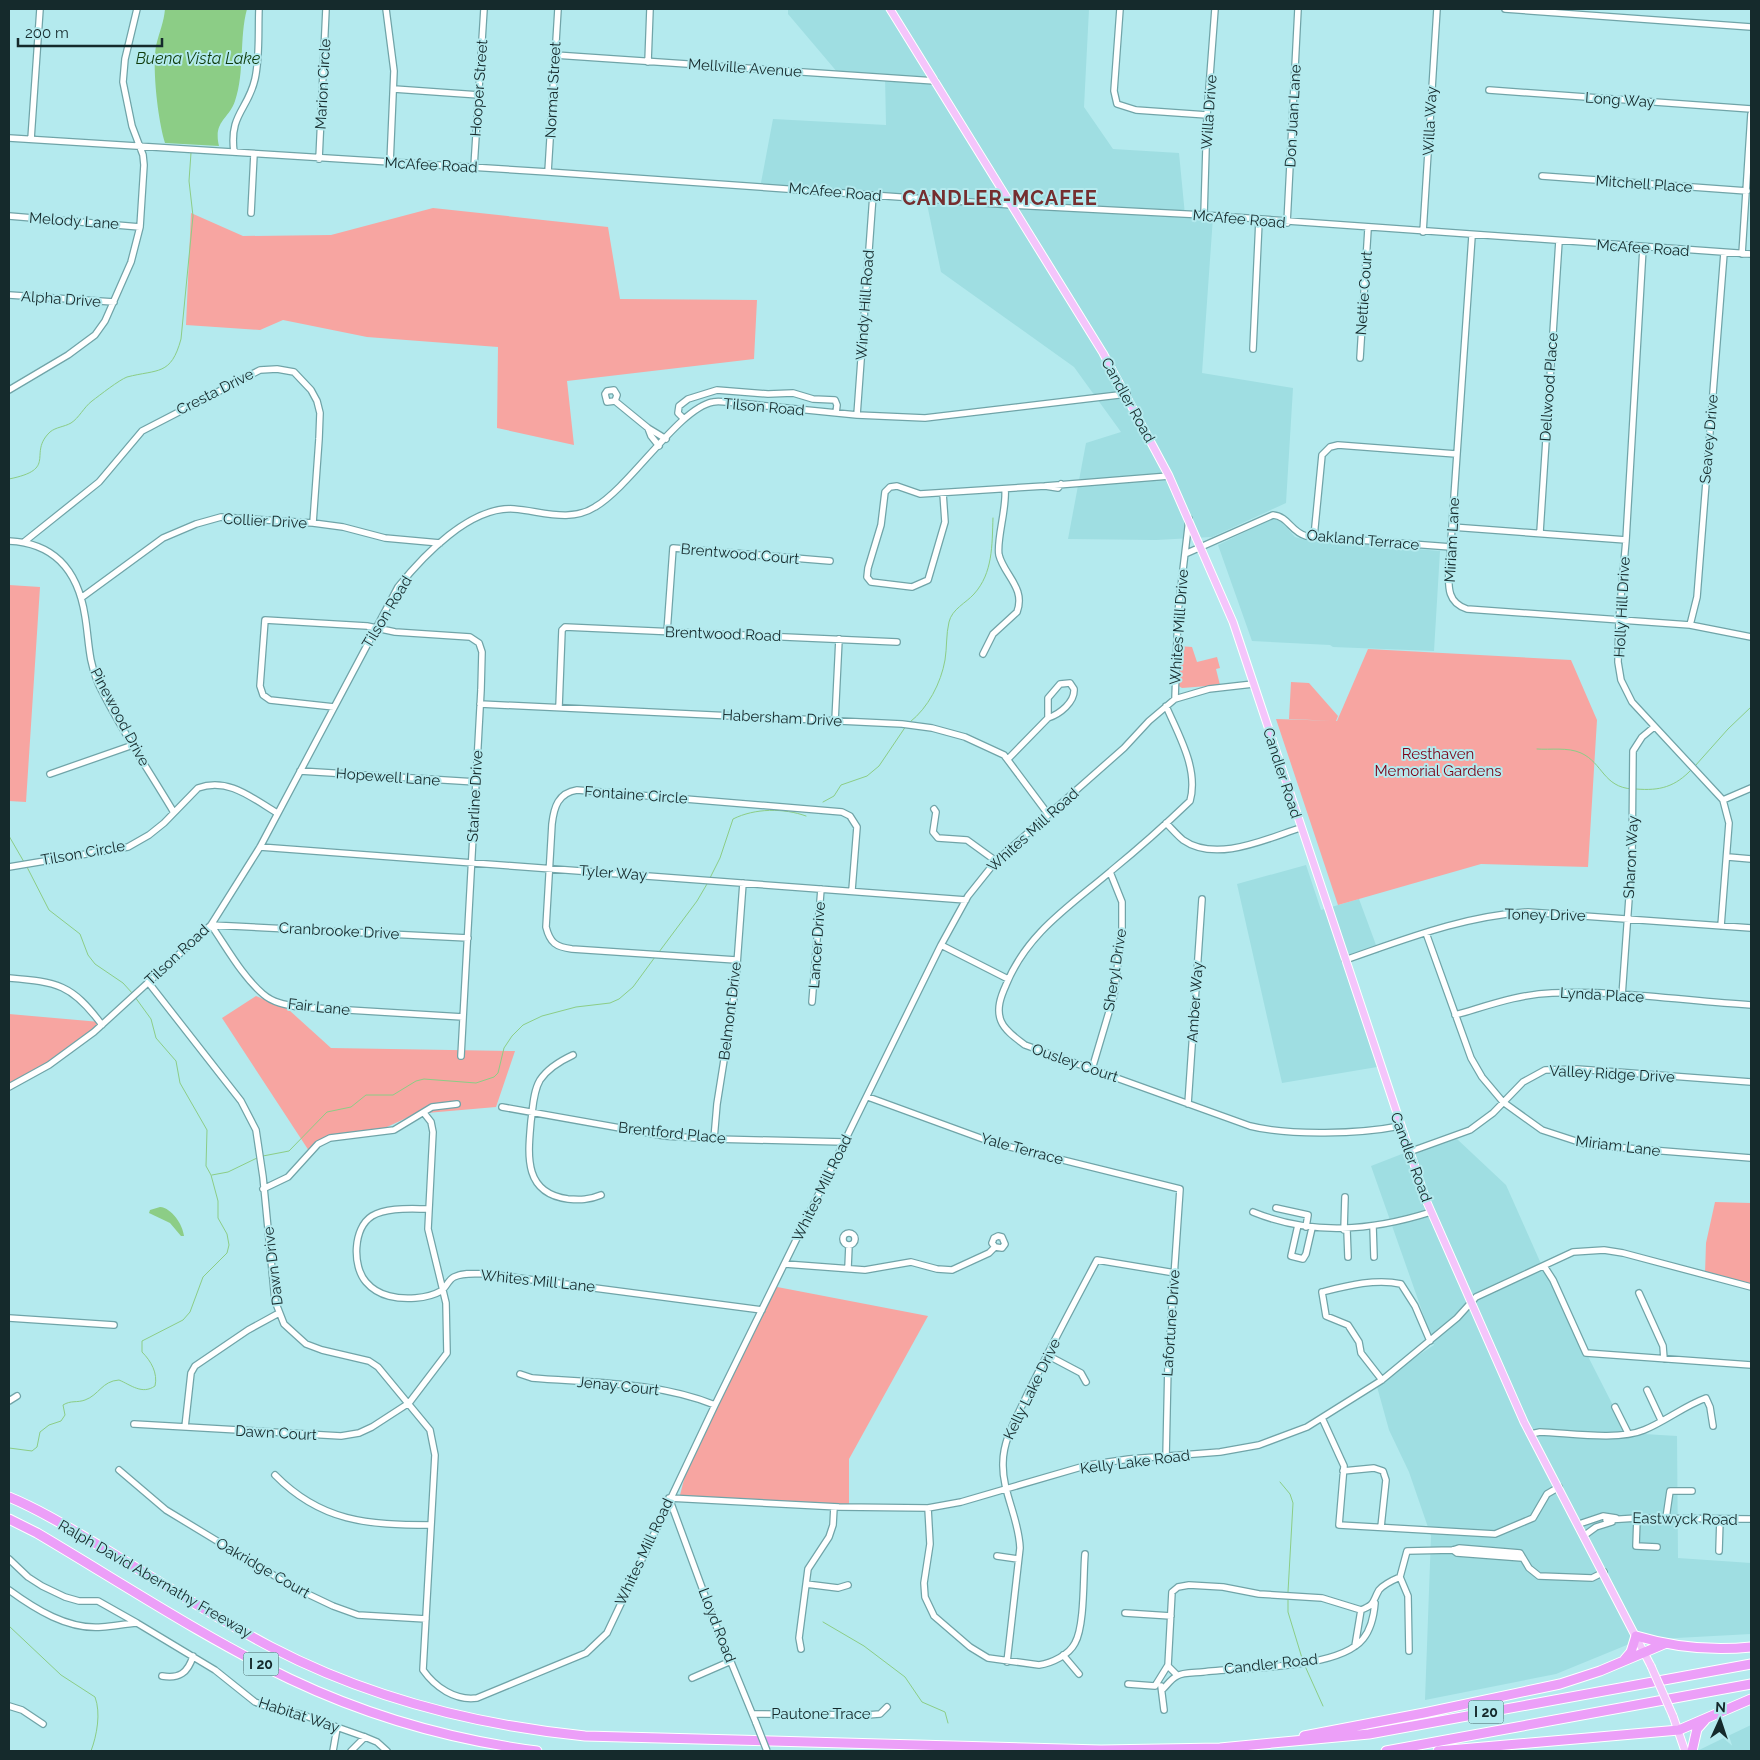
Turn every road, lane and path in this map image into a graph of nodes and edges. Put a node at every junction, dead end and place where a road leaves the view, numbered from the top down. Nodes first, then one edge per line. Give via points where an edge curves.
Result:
1 (40, 9) edge
2 (137, 9) edge
3 (259, 9) edge
4 (326, 9) edge
5 (386, 9) edge
6 (484, 9) edge
7 (558, 9) edge
8 (650, 9) edge
9 (890, 9) edge
10 (1120, 9) edge
11 (1215, 9) edge
12 (1298, 9) edge
13 (1437, 9) edge
14 (1506, 9) edge
15 (1751, 27) edge
16 (556, 55) junction
17 (648, 62) junction
18 (935, 81) junction
19 (394, 89) junction
20 (1489, 90) dead end
21 (479, 95) junction
22 (1751, 109) edge
23 (1751, 114) edge
24 (1207, 115) junction
25 (9, 138) edge
26 (31, 139) junction
27 (138, 147) junction
28 (234, 152) junction
29 (254, 154) junction
30 (319, 159) junction
31 (390, 163) junction
32 (474, 167) junction
33 (548, 172) junction
34 (1542, 176) dead end
35 (1747, 192) junction
36 (873, 195) junction
37 (1012, 205) junction
38 (250, 213) dead end
39 (1204, 215) junction
40 (9, 216) edge
41 (1259, 221) junction
42 (1287, 223) junction
43 (140, 227) junction
44 (1368, 229) junction
45 (1423, 232) junction
46 (1472, 236) junction
47 (1559, 241) junction
48 (1644, 248) junction
49 (1724, 253) junction
50 (1742, 254) junction
51 (1751, 254) edge
52 (9, 295) edge
53 (114, 302) junction
54 (1253, 349) dead end
55 (1360, 358) dead end
56 (9, 390) edge
57 (1127, 394) junction
58 (615, 401) dead end
59 (836, 413) junction
60 (857, 416) junction
61 (684, 419) junction
62 (648, 428) junction
63 (666, 439) junction
64 (659, 446) junction
65 (1456, 454) junction
66 (1169, 476) junction
67 (1005, 489) junction
68 (943, 493) junction
69 (1189, 517) junction
70 (314, 523) junction
71 (1452, 527) junction
72 (1540, 532) junction
73 (1314, 537) junction
74 (1626, 540) junction
75 (9, 541) edge
76 (24, 542) junction
77 (440, 543) junction
78 (1200, 546) junction
79 (1450, 547) junction
80 (1185, 554) junction
81 (830, 561) dead end
82 (81, 598) junction
83 (1619, 619) junction
84 (1690, 625) junction
85 (374, 629) junction
86 (667, 632) junction
87 (1751, 637) edge
88 (839, 639) junction
89 (897, 642) dead end
90 (983, 654) dead end
91 (1253, 684) junction
92 (1174, 699) junction
93 (480, 704) junction
94 (1166, 706) junction
95 (334, 707) junction
96 (560, 707) junction
97 (1048, 718) junction
98 (835, 721) junction
99 (1654, 727) junction
100 (133, 745) junction
101 (1008, 759) junction
102 (300, 771) junction
103 (50, 774) dead end
104 (476, 782) junction
105 (1751, 788) edge
106 (1723, 800) junction
107 (934, 809) dead end
108 (173, 811) junction
109 (277, 813) junction
110 (1048, 814) junction
111 (1166, 824) junction
112 (1300, 828) junction
113 (260, 847) junction
114 (1728, 857) junction
115 (1751, 859) edge
116 (996, 861) junction
117 (472, 862) junction
118 (9, 867) edge
119 (549, 869) junction
120 (1110, 872) junction
121 (743, 883) junction
122 (821, 889) junction
123 (852, 890) junction
124 (1202, 899) dead end
125 (966, 900) junction
126 (1627, 919) junction
127 (211, 925) junction
128 (1722, 926) junction
129 (1751, 928) edge
130 (1426, 933) junction
131 (468, 938) junction
132 (941, 945) junction
133 (736, 960) junction
134 (1344, 960) junction
135 (9, 978) edge
136 (1008, 979) junction
137 (148, 982) junction
138 (1622, 996) junction
139 (812, 1002) dead end
140 (1751, 1006) edge
141 (1455, 1015) junction
142 (464, 1017) junction
143 (102, 1025) junction
144 (573, 1055) dead end
145 (461, 1056) dead end
146 (1092, 1069) junction
147 (1751, 1082) edge
148 (9, 1087) edge
149 (868, 1097) junction
150 (1503, 1102) junction
151 (456, 1104) dead end
152 (1188, 1104) junction
153 (502, 1107) dead end
154 (424, 1112) junction
155 (532, 1112) junction
156 (1400, 1126) junction
157 (714, 1139) junction
158 (844, 1142) junction
159 (1409, 1152) junction
160 (1751, 1158) edge
161 (263, 1189) junction
162 (1180, 1189) joint
163 (601, 1195) dead end
164 (1344, 1197) dead end
165 (1276, 1208) dead end
166 (428, 1209) junction
167 (1254, 1212) dead end
168 (1431, 1212) junction
169 (1298, 1225) junction
170 (1373, 1226) junction
171 (1309, 1228) junction
172 (1346, 1230) junction
173 (849, 1245) dead end
174 (995, 1248) dead end
175 (1348, 1257) dead end
176 (1374, 1257) dead end
177 (785, 1264) junction
178 (1544, 1266) junction
179 (848, 1268) junction
180 (1174, 1273) junction
181 (1751, 1287) edge
182 (443, 1290) junction
183 (1638, 1293) dead end
184 (1471, 1304) junction
185 (762, 1310) junction
186 (279, 1313) junction
187 (9, 1318) edge
188 (114, 1325) dead end
189 (1430, 1341) junction
190 (1047, 1354) junction
191 (1664, 1359) junction
192 (1751, 1365) edge
193 (520, 1374) dead end
194 (1382, 1380) junction
195 (1086, 1382) dead end
196 (1647, 1390) dead end
197 (17, 1396) dead end
198 (9, 1401) edge
199 (409, 1403) junction
200 (715, 1405) junction
201 (1615, 1407) dead end
202 (1322, 1418) junction
203 (1661, 1420) junction
204 (134, 1424) dead end
205 (1713, 1426) dead end
206 (185, 1427) junction
207 (1628, 1433) junction
208 (1531, 1434) junction
209 (1166, 1457) junction
210 (119, 1470) dead end
211 (1343, 1471) junction
212 (274, 1475) dead end
213 (1559, 1487) junction
214 (1006, 1489) junction
215 (1692, 1491) dead end
216 (9, 1497) edge
217 (669, 1498) junction
218 (834, 1507) junction
219 (928, 1508) junction
220 (1636, 1518) junction
221 (1666, 1518) junction
222 (9, 1519) edge
223 (1720, 1519) junction
224 (1604, 1520) junction
225 (1751, 1520) edge
226 (1579, 1524) junction
227 (431, 1525) junction
228 (1381, 1527) junction
229 (1585, 1535) junction
230 (1657, 1547) dead end
231 (1719, 1551) dead end
232 (1085, 1554) dead end
233 (996, 1556) dead end
234 (9, 1559) edge
235 (1018, 1559) junction
236 (1604, 1572) junction
237 (1400, 1577) junction
238 (806, 1584) junction
239 (848, 1585) dead end
240 (9, 1590) edge
241 (1375, 1602) junction
242 (1361, 1610) junction
243 (1125, 1613) dead end
244 (1171, 1616) junction
245 (426, 1619) junction
246 (138, 1623) junction
247 (1636, 1636) junction
248 (1664, 1644) junction
249 (1356, 1646) junction
250 (1751, 1647) edge
251 (801, 1649) dead end
252 (1409, 1652) dead end
253 (1644, 1652) junction
254 (1063, 1655) junction
255 (193, 1656) junction
256 (731, 1662) junction
257 (1007, 1662) junction
258 (1622, 1662) junction
259 (1751, 1664) edge
260 (1168, 1665) junction
261 (1080, 1674) dead end
262 (1177, 1675) junction
263 (162, 1676) dead end
264 (692, 1678) dead end
265 (430, 1679) joint
266 (1158, 1683) junction
267 (1128, 1684) dead end
268 (1751, 1684) edge
269 (1163, 1689) junction
270 (1751, 1700) edge
271 (9, 1706) edge
272 (887, 1706) dead end
273 (1164, 1710) dead end
274 (753, 1714) junction
275 (1710, 1715) junction
276 (43, 1724) dead end
277 (337, 1728) junction
278 (1679, 1730) junction
279 (365, 1737) junction
280 (1220, 1748) junction
281 (333, 1751) edge
282 (351, 1751) edge
283 (387, 1751) edge
284 (537, 1751) edge
285 (767, 1751) edge
286 (1386, 1751) edge
287 (1438, 1751) edge
288 (1685, 1751) edge
289 (1692, 1751) edge

1 - 26 street
2 - 27 street via 123,82
3 - 28 street via 255,77 234,123
4 - 30 street, Marion Circle
5 - 19 street
6 - 21 street, Hooper Street
7 - 16 street, Normal Street
8 - 17 street
9 - 18 main road, Candler Road
10 - 24 street via 1114,91 1117,104 1136,110
11 - 24 street, Willa Drive
12 - 42 street, Don Juan Lane
13 - 45 street, Willa Way
14 - 15 street
16 - 17 street, Mellville Avenue
16 - 33 street, Normal Street
17 - 18 street, Mellville Avenue
18 - 37 main road, Candler Road
19 - 21 street
19 - 31 street
20 - 22 street, Long Way
21 - 32 street, Hooper Street
23 - 35 street
24 - 39 street, Willa Drive
25 - 26 street, McAfee Road
26 - 27 street, McAfee Road
27 - 28 street, McAfee Road
27 - 43 street via 144,165
28 - 29 street, McAfee Road
29 - 30 street, McAfee Road
29 - 38 street
30 - 31 street, McAfee Road
31 - 32 street, McAfee Road
32 - 33 street, McAfee Road
33 - 36 street, McAfee Road
34 - 35 street, Mitchell Place
35 - 50 street
36 - 37 street, McAfee Road
36 - 60 street, Windy Hill Road
37 - 39 street, McAfee Road
37 - 57 main road, Candler Road
39 - 41 street, McAfee Road
40 - 43 street, Melody Lane
41 - 42 street, McAfee Road
41 - 54 street
42 - 44 street, McAfee Road
43 - 53 street via 131,262
44 - 45 street, McAfee Road
44 - 55 street, Nettie Court
45 - 46 street, McAfee Road
46 - 47 street, McAfee Road
46 - 65 street, Miriam Lane
47 - 48 street, McAfee Road
47 - 72 street, Dellwood Place
48 - 49 street, McAfee Road
48 - 74 street, Holly Hill Drive
49 - 50 street, McAfee Road
49 - 84 street, Seavey Drive via 1696,597
50 - 51 street, McAfee Road
52 - 53 street, Alpha Drive
53 - 56 street via 95,335
57 - 60 street, Tilson Road via 926,418
57 - 66 main road, Candler Road
58 - 62 street
59 - 60 street, Tilson Road
59 - 61 street, Tilson Road via 712,402
59 - 61 street via 835,400 813,399 793,393 717,390 688,399 679,406 678,412
61 - 63 street, Tilson Road
62 - 63 street
62 - 64 street
63 - 64 street, Tilson Road
64 - 77 street, Tilson Road via 614,495 593,509 567,516 500,509 476,518
65 - 71 street, Miriam Lane
65 - 73 street via 1330,447 1322,455
66 - 67 street
66 - 69 main road, Candler Road
67 - 68 street
67 - 90 street via 999,556 1018,588 1019,607 993,634
68 - 68 street via 945,522 928,580 912,587 871,582 868,568 881,525 887,489 896,486 914,493
69 - 78 main road, Candler Road
69 - 80 street, Whites Mill Drive
70 - 76 street, Cresta Drive via 319,409 312,390 298,374 277,369 253,372 142,431 99,482
70 - 77 street, Collier Drive via 385,538
70 - 82 street, Collier Drive via 230,517 207,520 151,546
71 - 72 street
71 - 79 street, Miriam Lane
72 - 74 street
73 - 78 street, Oakland Terrace via 1298,534 1284,518 1273,515
73 - 79 street, Oakland Terrace
74 - 83 street, Holly Hill Drive
75 - 76 street, Pinewood Drive
76 - 82 street, Pinewood Drive via 45,548 56,556
77 - 85 street, Tilson Road via 398,587
78 - 80 street, Whites Mill Drive
78 - 91 main road, Candler Road via 1233,622
79 - 83 street, Miriam Lane via 1449,593 1458,606 1480,611
80 - 92 street, Whites Mill Drive via 1178,612
81 - 86 street, Brentwood Court via 673,548
82 - 100 street, Pinewood Drive via 91,664
83 - 84 street, Miriam Lane
83 - 99 street, Holly Hill Drive via 1621,680 1632,702
84 - 87 street, Miriam Lane
85 - 93 street, Starline Drive via 465,636 476,640 481,647 482,659
85 - 95 street, Tilson Road
85 - 95 street via 265,620 260,686 263,695 270,700
86 - 88 street, Brentwood Road
86 - 96 street, Brentwood Road via 568,627 562,630
88 - 89 street, Brentwood Road
88 - 98 street
91 - 92 street, Whites Mill Road
91 - 112 main road, Candler Road
92 - 94 street, Whites Mill Road
93 - 96 street, Habersham Drive
93 - 104 street, Starline Drive
94 - 110 street, Whites Mill Road via 1124,748
94 - 111 street, Ousley Court via 1190,766 1192,787 1190,800
95 - 102 street, Tilson Road
96 - 98 street, Habersham Drive
97 - 97 street via 1046,702 1050,693 1060,684 1073,685 1072,699
97 - 101 street
98 - 101 street, Habersham Drive via 932,728 965,737
99 - 106 street, Holly Hill Drive
99 - 126 street, Sharon Way via 1633,750 1634,802
100 - 103 street
100 - 108 street, Pinewood Drive
101 - 110 street
102 - 104 street, Hopewell Lane
102 - 109 street, Tilson Road
104 - 117 street, Starline Drive
105 - 106 street
106 - 114 street, Holly Hill Drive via 1729,823
107 - 116 street via 933,832 938,838 970,841
108 - 109 street, Tilson Circle via 198,788 218,784 238,790
108 - 118 street, Tilson Circle via 164,823 128,847
109 - 113 street, Tilson Road
110 - 116 street, Whites Mill Road
111 - 112 street via 1184,841 1214,850
111 - 120 street, Ousley Court
112 - 134 main road, Candler Road
113 - 117 street, Tyler Way
113 - 127 street, Tilson Road
114 - 115 street
114 - 128 street, Holly Hill Drive
116 - 125 street, Whites Mill Road
117 - 119 street, Tyler Way
117 - 131 street, Starline Drive
119 - 121 street, Tyler Way
119 - 123 street, Fontaine Circle via 556,805 565,793 577,790 842,812 850,816 857,827
119 - 133 street, Fontaine Circle via 546,927 548,937 560,947
120 - 136 street, Ousley Court via 1044,927 1026,947
120 - 146 street, Sheryl Drive via 1121,896 1122,929 1114,995
121 - 122 street, Tyler Way
121 - 133 street, Belmont Drive
122 - 123 street, Tyler Way
122 - 139 street, Lancer Drive
123 - 125 street, Tyler Way
124 - 152 street, Amber Way
125 - 132 street, Whites Mill Road
126 - 128 street, Toney Drive
126 - 130 street, Toney Drive via 1520,912 1469,919
126 - 138 street, Sharon Way
127 - 131 street, Cranbrooke Drive
127 - 137 street, Tilson Road
127 - 142 street, Fair Lane via 244,973 274,1001 299,1007
128 - 129 street, Toney Drive
130 - 134 street, Toney Drive
130 - 141 street, Miriam Lane
131 - 142 street, Starline Drive
132 - 136 street
132 - 149 street, Whites Mill Road
133 - 157 street, Belmont Drive via 735,991
134 - 156 main road, Candler Road
135 - 143 street via 36,979 60,985 71,991
136 - 146 street, Ousley Court via 999,1009 1001,1022 1012,1035 1025,1045
137 - 143 street, Tilson Road
137 - 161 street, Dawn Drive via 250,1116 257,1138
138 - 140 street, Lynda Place
138 - 141 street, Lynda Place via 1544,994
141 - 150 street, Miriam Lane via 1471,1058
142 - 145 street, Starline Drive
143 - 148 street, Tilson Road via 49,1066
144 - 155 street via 557,1063 543,1077
146 - 152 street, Ousley Court
147 - 150 street, Valley Ridge Drive via 1577,1069 1545,1070 1523,1082
149 - 158 street, Whites Mill Road
149 - 162 street, Yale Terrace via 994,1144
150 - 159 street, Valley Ridge Drive via 1470,1130
150 - 160 street, Miriam Lane via 1542,1130 1588,1145
151 - 154 street via 439,1105
152 - 156 street, Ousley Court via 1250,1126 1276,1131 1381,1130
153 - 155 street, Brentford Place
154 - 161 street via 394,1130 330,1138 318,1144 288,1177
154 - 166 street, Dawn Court via 433,1132
155 - 157 street, Brentford Place via 665,1136
155 - 163 street via 529,1144 532,1173 537,1183 550,1195 590,1200
156 - 159 main road, Candler Road
157 - 158 street, Brentford Place
158 - 177 street, Whites Mill Road
159 - 168 main road, Candler Road
161 - 186 street, Dawn Drive
162 - 180 street, Lafortune Drive
164 - 172 street
165 - 171 street via 1308,1215
166 - 182 street, Dawn Court via 429,1237
166 - 182 street, Whites Mill Lane via 394,1210 370,1217 359,1233 360,1268 366,1282 388,1296 421,1297
167 - 169 street
168 - 170 street
168 - 184 main road, Candler Road
169 - 171 street
169 - 171 street via 1291,1256 1303,1259
170 - 172 street
170 - 176 street
171 - 172 street
172 - 175 street
173 - 179 street
174 - 179 street via 952,1270 911,1262 874,1269
177 - 179 street
177 - 185 street, Whites Mill Road
178 - 181 street, Kelly Lake Road via 1573,1252 1604,1250
178 - 184 street, Kelly Lake Road via 1476,1297
178 - 191 street via 1586,1353
180 - 190 street, Kelly Lake Drive via 1097,1260
180 - 209 street, Lafortune Drive
182 - 185 street, Whites Mill Lane via 455,1276 488,1274
182 - 199 street, Dawn Court via 447,1353
183 - 191 street via 1663,1346
184 - 189 street, Kelly Lake Road
184 - 208 main road, Candler Road
185 - 200 street, Whites Mill Road
186 - 199 street, Dawn Drive via 284,1324 306,1344 369,1361 378,1367
186 - 206 street via 195,1366 191,1373
187 - 188 street
189 - 194 street, Kelly Lake Road
189 - 194 street via 1401,1284 1389,1281 1322,1292 1326,1316 1348,1325 1359,1342 1361,1352
190 - 195 street via 1081,1373
190 - 214 street, Kelly Lake Drive via 1004,1446 1002,1464
191 - 192 street
193 - 200 street, Jenay Court via 532,1378 655,1388
194 - 202 street, Kelly Lake Road
196 - 203 street
197 - 198 street
199 - 206 street, Dawn Court via 372,1427 341,1436
199 - 227 street, Dawn Drive via 430,1430 433,1440
200 - 217 street, Whites Mill Road
201 - 207 street
202 - 209 street, Kelly Lake Road via 1259,1445
202 - 211 street via 1342,1460
203 - 205 street via 1706,1398
203 - 207 street via 1643,1430
204 - 206 street, Dawn Court
207 - 208 street
208 - 213 main road, Candler Road
209 - 214 street, Kelly Lake Road via 1088,1465
210 - 245 street, Oakridge Court via 166,1510 293,1587 358,1615
211 - 228 street via 1339,1525
211 - 228 street via 1374,1468 1383,1471 1386,1480
212 - 227 street via 288,1489 339,1517 359,1522
213 - 226 main road, Candler Road
213 - 228 street via 1547,1494 1533,1518 1495,1534
214 - 219 street, Kelly Lake Road
214 - 235 street, Kelly Lake Drive via 1019,1533
215 - 221 street via 1670,1491
216 - 280 highway, Ralph David Abernathy Freeway / I 20 via 64,1525 227,1622 298,1660 386,1696 474,1720 560,1734 625,1738 1101,1750
217 - 218 street, Kelly Lake Road
217 - 256 street, Lloyd Road
217 - 265 street, Whites Mill Road via 607,1633 586,1653 474,1699 445,1691
218 - 219 street, Kelly Lake Road
218 - 238 street via 829,1537 808,1569
219 - 257 street via 930,1544 924,1583 930,1610 938,1622 981,1655
220 - 221 street, Eastwyck Road
220 - 224 street, Eastwyck Road
220 - 230 street via 1636,1546
221 - 223 street, Eastwyck Road
222 - 284 highway, Ralph David Abernathy Freeway / I 20 via 237,1652 300,1684 401,1721 472,1740
223 - 225 street, Eastwyck Road
223 - 231 street
224 - 226 street, Eastwyck Road
224 - 229 street
226 - 229 main road, Candler Road
227 - 245 street, Dawn Drive
229 - 236 main road, Candler Road
232 - 254 street via 1080,1630 1075,1643
233 - 235 street
234 - 246 street, Habitat Way via 42,1586 79,1601 98,1601
235 - 257 street, Kelly Lake Drive
236 - 237 street via 1592,1578 1538,1576 1520,1553 1459,1548 1407,1551
236 - 247 main road, Candler Road
237 - 241 street via 1387,1583
237 - 252 street via 1408,1596
238 - 239 street via 838,1588
238 - 251 street via 798,1638
240 - 246 street via 38,1609 79,1625 102,1627
241 - 242 street
241 - 249 street via 1372,1622 1364,1639
242 - 244 street via 1322,1598 1188,1585 1172,1592
242 - 249 street
243 - 244 street
244 - 260 street
245 - 265 street, Dawn Drive via 423,1670
246 - 255 street, Habitat Way
247 - 248 highway
247 - 253 main road, Candler Road
247 - 258 highway
248 - 250 highway via 1729,1649
248 - 253 highway
249 - 262 street, Candler Road via 1324,1659
253 - 258 highway
253 - 278 main road, Candler Road, bridge
254 - 257 street via 1048,1664
254 - 261 street
255 - 263 street via 187,1670 178,1676
255 - 277 street, Habitat Way via 255,1702
256 - 264 street
256 - 274 street, Lloyd Road
258 - 280 highway via 1580,1678 1508,1696 1287,1739
259 - 280 highway, Ralph David Abernathy Freeway / I 20 via 1369,1734
260 - 262 street
260 - 266 street
262 - 269 street
266 - 267 street via 1154,1686
266 - 269 street
268 - 286 highway, I 20
269 - 273 street
270 - 275 highway
271 - 276 street via 22,1710
272 - 274 street, Pautone Trace via 880,1714 867,1715
274 - 285 street, Lloyd Road, bridge
275 - 278 highway
275 - 289 highway via 1697,1729
277 - 279 street, Habitat Way
277 - 281 street
278 - 287 highway
278 - 288 main road, Candler Road
279 - 282 street
279 - 283 street, Habitat Way

